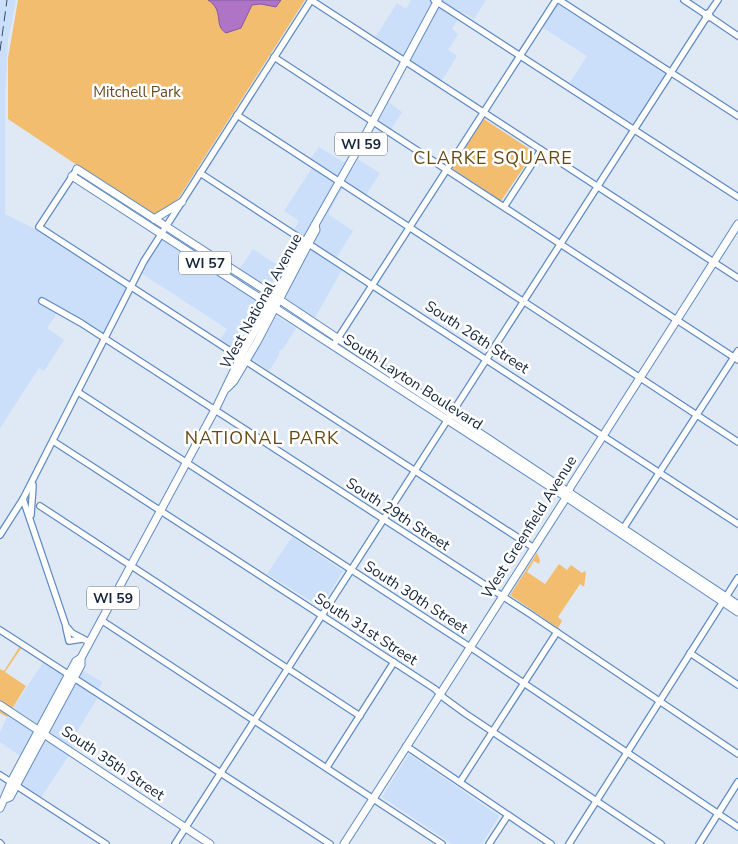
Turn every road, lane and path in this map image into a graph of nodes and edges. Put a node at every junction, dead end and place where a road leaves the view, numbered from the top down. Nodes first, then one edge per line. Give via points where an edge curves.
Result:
1 (311, 0) edge
2 (557, 0) edge
3 (684, 0) edge
4 (718, 0) edge
5 (437, 1) edge
6 (707, 16) junction
7 (738, 36) edge
8 (521, 55) junction
9 (274, 57) junction
10 (405, 61) junction
11 (671, 72) junction
12 (483, 114) junction
13 (237, 116) junction
14 (738, 116) edge
15 (372, 122) junction
16 (634, 130) junction
17 (541, 150) junction
18 (76, 169) joint
19 (446, 170) junction
20 (200, 173) junction
21 (72, 176) junction
22 (340, 182) junction
23 (597, 188) junction
24 (738, 197) edge
25 (182, 202) junction
26 (504, 207) junction
27 (154, 219) junction
28 (738, 224) edge
29 (166, 227) junction
30 (409, 227) junction
31 (160, 235) junction
32 (307, 242) junction
33 (561, 244) junction
34 (713, 262) junction
35 (217, 270) junction
36 (239, 274) junction
37 (738, 278) edge
38 (372, 284) junction
39 (132, 287) junction
40 (276, 298) junction
41 (42, 301) dead end
42 (524, 302) junction
43 (272, 306) junction
44 (676, 320) junction
45 (105, 339) junction
46 (335, 343) junction
47 (738, 351) edge
48 (243, 359) junction
49 (487, 359) junction
50 (736, 359) edge
51 (640, 377) junction
52 (78, 392) junction
53 (215, 410) junction
54 (696, 414) junction
55 (449, 417) junction
56 (603, 435) junction
57 (53, 440) junction
58 (738, 442) edge
59 (186, 463) junction
60 (414, 471) junction
61 (659, 472) junction
62 (34, 479) junction
63 (567, 494) junction
64 (23, 499) junction
65 (40, 506) dead end
66 (161, 510) junction
67 (384, 520) junction
68 (738, 524) edge
69 (32, 525) junction
70 (622, 531) junction
71 (0, 535) edge
72 (534, 548) junction
73 (131, 566) junction
74 (352, 570) junction
75 (738, 578) edge
76 (503, 596) junction
77 (724, 599) junction
78 (738, 605) edge
79 (738, 612) edge
80 (322, 615) junction
81 (101, 620) junction
82 (0, 630) edge
83 (557, 632) junction
84 (86, 641) junction
85 (470, 647) junction
86 (690, 653) junction
87 (394, 662) junction
88 (288, 669) junction
89 (72, 676) junction
90 (524, 684) junction
91 (738, 685) edge
92 (440, 694) junction
93 (659, 701) junction
94 (0, 705) edge
95 (360, 716) junction
96 (255, 720) junction
97 (42, 731) junction
98 (493, 732) junction
99 (406, 746) junction
100 (627, 752) junction
101 (738, 754) edge
102 (327, 767) junction
103 (221, 773) junction
104 (0, 775) edge
105 (460, 782) junction
106 (738, 782) edge
107 (13, 784) junction
108 (374, 798) junction
109 (596, 801) junction
110 (0, 808) edge
111 (718, 814) junction
112 (508, 815) junction
113 (186, 828) junction
114 (738, 828) edge
115 (106, 844) edge
116 (176, 844) edge
117 (210, 844) edge
118 (330, 844) edge
119 (344, 844) edge
120 (442, 844) edge
121 (489, 844) edge
122 (551, 844) edge
123 (569, 844) edge
124 (661, 844) edge
125 (699, 844) edge

1 - 9 street
1 - 10 street
2 - 8 street
2 - 11 street
3 - 6 street
4 - 6 street
5 - 8 street
5 - 10 main road, West National Avenue / WI 59
6 - 7 street
6 - 11 street
8 - 12 street
8 - 16 street
9 - 13 street
9 - 15 street
10 - 12 street
10 - 15 main road, West National Avenue / WI 59
11 - 14 street
11 - 16 street
12 - 17 street
12 - 19 street
13 - 20 street
13 - 22 street
15 - 19 street
15 - 22 main road, West National Avenue / WI 59
16 - 23 street
16 - 24 street
17 - 23 street
17 - 26 street
18 - 21 street
18 - 27 main road, South Layton Boulevard / WI 57
19 - 26 street
19 - 30 street
20 - 25 street
20 - 32 street, South 26th Street
21 - 31 main road, South Layton Boulevard / WI 57
21 - 39 street via 39,227
22 - 30 street
22 - 32 main road, West National Avenue / WI 59
23 - 33 street
23 - 34 street
25 - 27 main road
25 - 29 street
26 - 33 street
27 - 29 main road, South Layton Boulevard / WI 57
28 - 34 main road, West Greenfield Avenue
29 - 31 street
29 - 36 main road, South Layton Boulevard / WI 57
30 - 38 street
30 - 42 street
31 - 35 main road, South Layton Boulevard / WI 57
31 - 39 street
32 - 38 street, South 26th Street
32 - 40 main road, West National Avenue / WI 59
33 - 42 street
33 - 44 street
34 - 37 street
34 - 44 main road, West Greenfield Avenue
35 - 36 main road via 234,278
35 - 43 main road, South Layton Boulevard / WI 57
36 - 40 main road, South Layton Boulevard / WI 57
38 - 46 street
38 - 49 street, South 26th Street
39 - 45 street
39 - 48 street
40 - 43 main road, West National Avenue / WI 59
40 - 46 main road, South Layton Boulevard
41 - 45 street, South 29th Street
42 - 49 street
42 - 51 street
43 - 46 main road, South Layton Boulevard
43 - 48 main road, West National Avenue / WI 59
44 - 50 street
44 - 51 main road, West Greenfield Avenue
45 - 52 street
45 - 53 street, South 29th Street
46 - 55 main road, South Layton Boulevard
47 - 50 street
48 - 53 main road, West National Avenue / WI 59
48 - 60 street
49 - 55 street
49 - 56 street, South 26th Street
50 - 54 street
51 - 54 street
51 - 56 main road, West Greenfield Avenue
52 - 57 street
52 - 59 street, South 30th Street
53 - 59 main road, West National Avenue / WI 59
53 - 67 street, South 29th Street
54 - 58 street
54 - 61 street
55 - 60 street
55 - 63 main road, South Layton Boulevard
56 - 61 street, South 26th Street
56 - 63 main road, West Greenfield Avenue
57 - 62 street
57 - 66 street, South 31st Street
59 - 66 main road, West National Avenue / WI 59
59 - 74 street, South 30th Street
60 - 67 street
60 - 72 street
61 - 68 street, South 26th Street
61 - 70 street
62 - 64 street
62 - 69 street
63 - 70 main road, South Layton Boulevard
63 - 72 main road, West Greenfield Avenue
64 - 69 street
64 - 71 street
65 - 73 street
66 - 73 main road, West National Avenue / WI 59
66 - 80 street, South 31st Street
67 - 74 street
67 - 76 street, South 29th Street
69 - 84 street via 66,626
70 - 77 main road, South Layton Boulevard
72 - 76 main road, West Greenfield Avenue
73 - 81 main road, West National Avenue / WI 59
73 - 88 street
74 - 80 street
74 - 85 street, South 30th Street
75 - 77 street
76 - 83 street, South 29th Street
76 - 85 main road, West Greenfield Avenue
77 - 78 main road, South Layton Boulevard
77 - 79 main road, South Layton Boulevard
77 - 86 street
80 - 87 street, South 31st Street
80 - 88 street
81 - 84 main road, West National Avenue / WI 59
81 - 96 street
82 - 89 street
83 - 90 street
83 - 93 street, South 29th Street
84 - 89 main road, West National Avenue / WI 59
85 - 90 street, South 30th Street
85 - 92 main road, West Greenfield Avenue
86 - 91 street
86 - 93 street
87 - 92 street, South 31st Street
87 - 95 street
88 - 95 street
88 - 96 street
89 - 97 main road, West National Avenue / WI 59
89 - 103 street
90 - 98 street
90 - 100 street, South 30th Street
92 - 98 street, South 31st Street
92 - 99 main road, West Greenfield Avenue
93 - 100 street
93 - 101 street, South 29th Street
94 - 97 main road, South 35th Street
95 - 102 street
96 - 102 street
96 - 103 street
97 - 107 main road, West National Avenue / WI 59
97 - 113 main road, South 35th Street
98 - 105 street
98 - 109 street, South 31st Street
99 - 105 street
99 - 108 main road, West Greenfield Avenue
100 - 109 street
100 - 111 street, South 30th Street
102 - 108 street
103 - 113 street
103 - 118 street
104 - 107 street
105 - 112 street
106 - 111 street
107 - 110 main road, West National Avenue / WI 59 via 10,797
107 - 115 street
108 - 119 main road, West Greenfield Avenue
108 - 120 street
109 - 123 street
109 - 124 street, South 31st Street
111 - 114 street, South 30th Street
111 - 125 street
112 - 121 street
112 - 122 street
113 - 116 street
113 - 117 main road, South 35th Street

